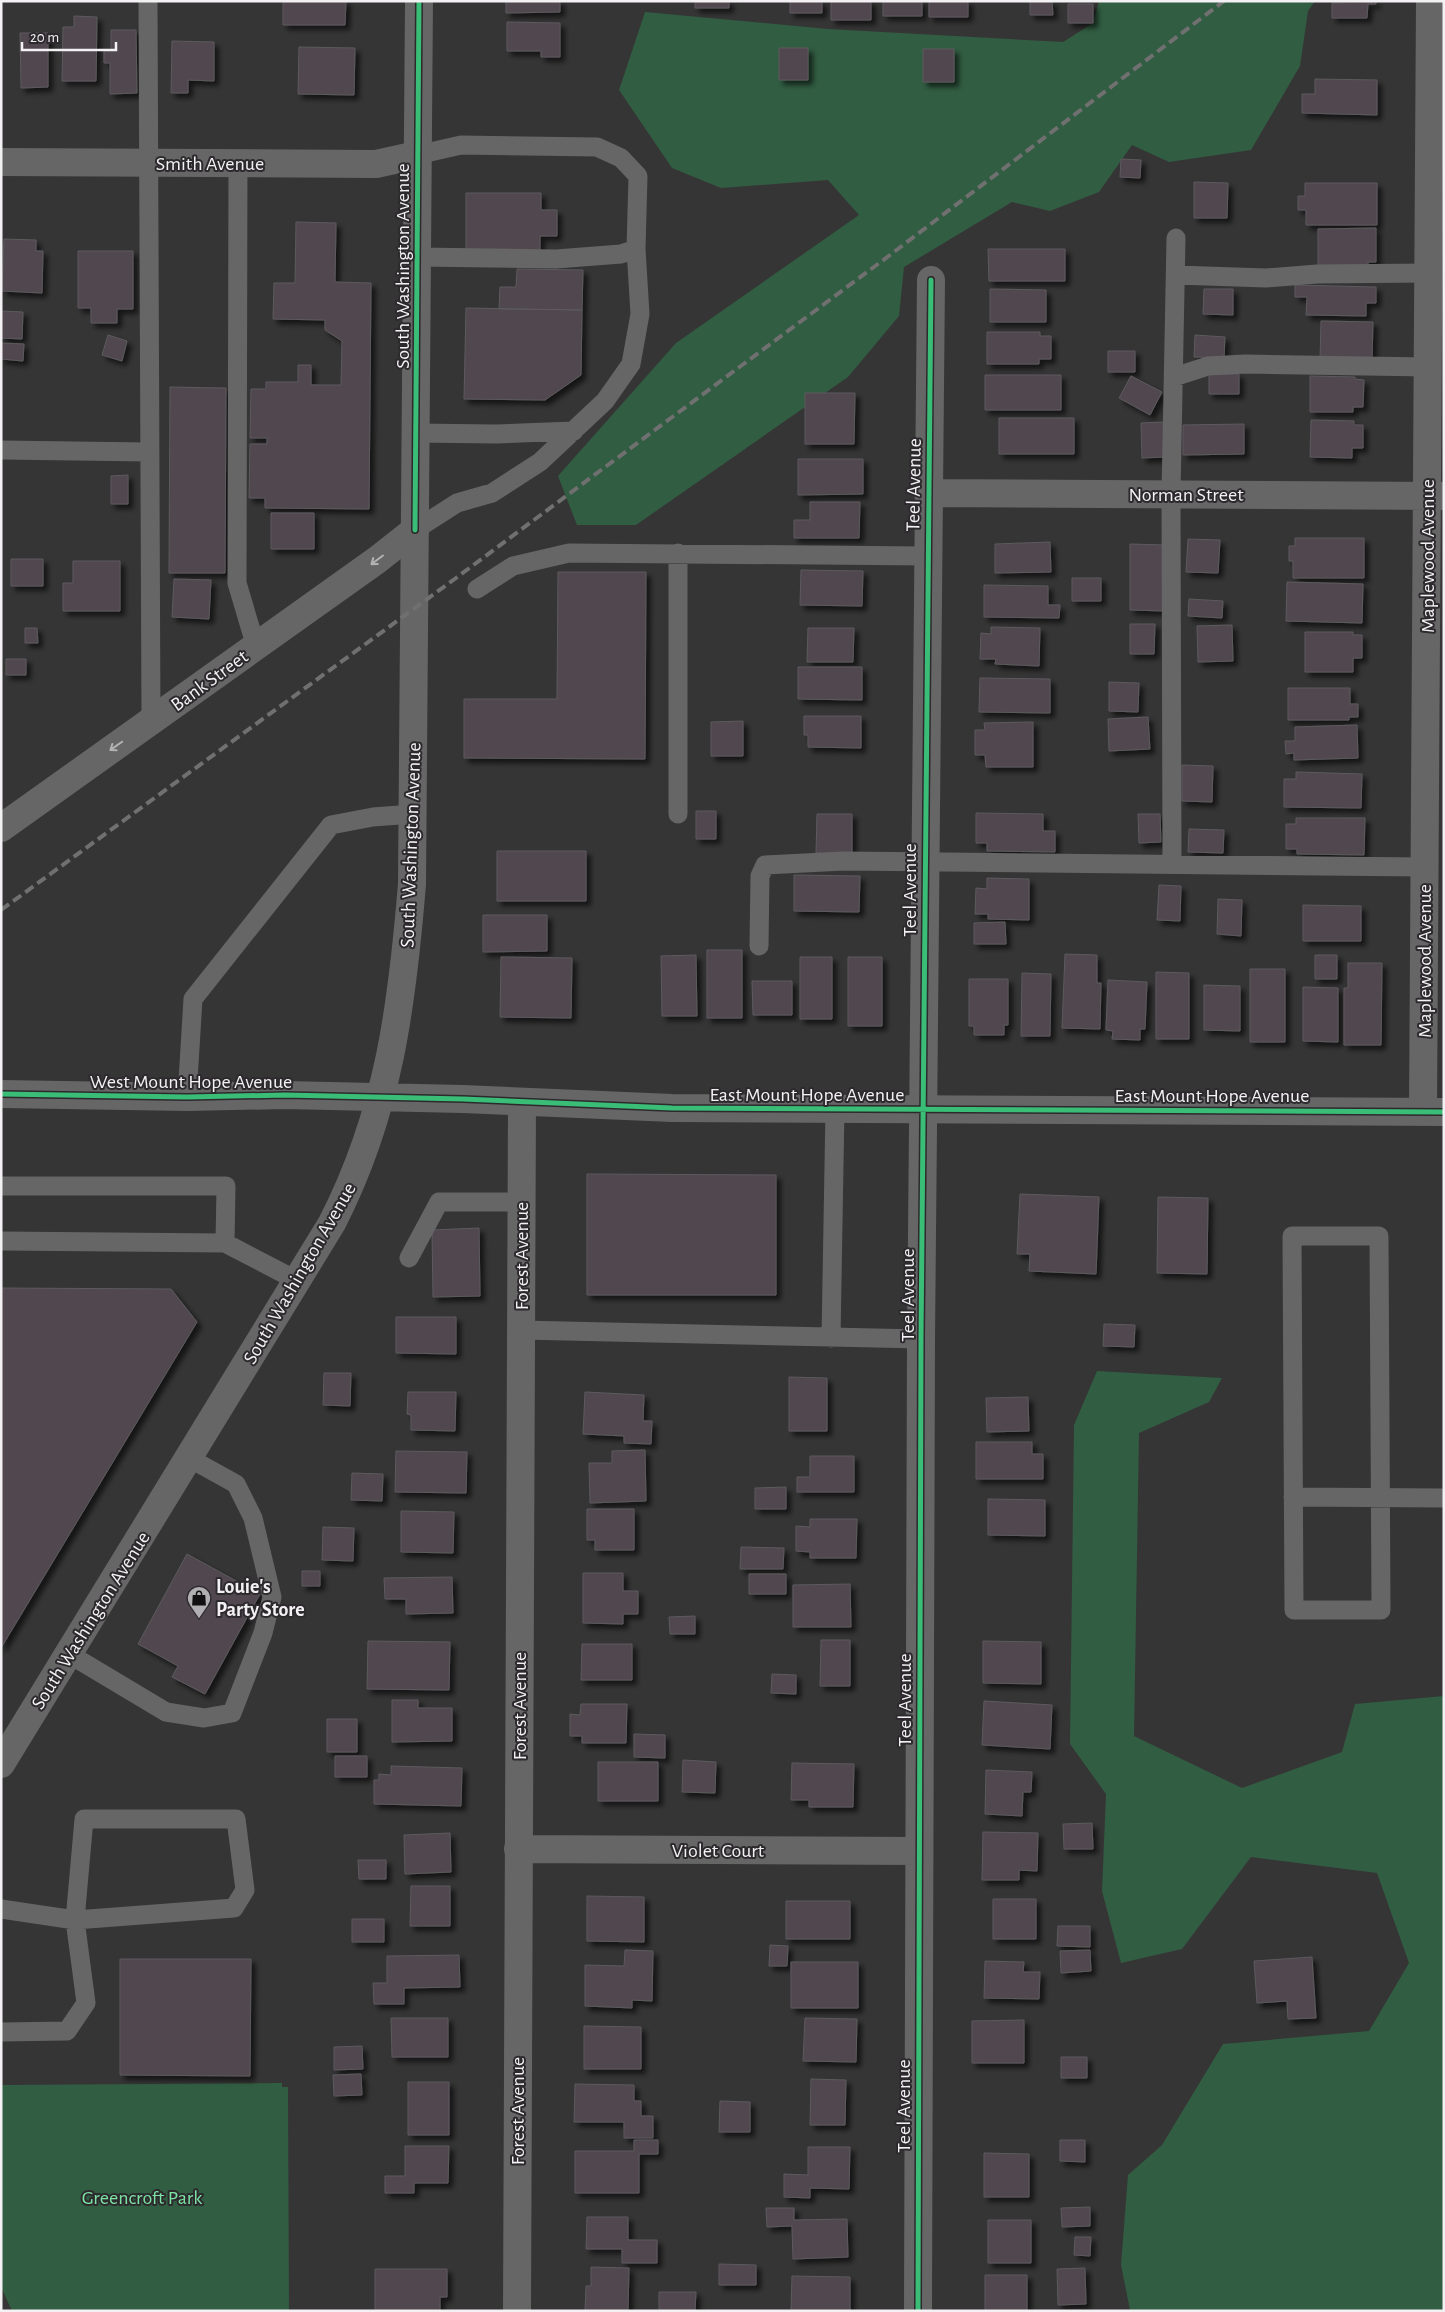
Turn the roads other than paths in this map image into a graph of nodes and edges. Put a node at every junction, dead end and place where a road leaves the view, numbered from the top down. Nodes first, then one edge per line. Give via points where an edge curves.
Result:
1 (148, 1) edge
2 (418, 1) edge
3 (1430, 1) edge
4 (417, 155) junction
5 (1, 162) edge
6 (148, 162) junction
7 (238, 162) junction
8 (1176, 238) dead end
9 (636, 250) junction
10 (417, 257) junction
11 (1429, 272) junction
12 (1176, 275) junction
13 (930, 280) dead end
14 (1428, 367) junction
15 (1174, 377) junction
16 (574, 431) junction
17 (415, 434) junction
18 (1, 450) edge
19 (149, 452) junction
20 (928, 493) junction
21 (1171, 494) junction
22 (1435, 496) edge
23 (415, 530) junction
24 (678, 554) junction
25 (927, 556) junction
26 (477, 589) dead end
27 (256, 647) junction
28 (150, 722) junction
29 (413, 814) junction
30 (678, 814) dead end
31 (1, 828) edge
32 (925, 862) junction
33 (1172, 863) junction
34 (1424, 867) junction
35 (759, 946) dead end
36 (1, 1094) edge
37 (187, 1098) junction
38 (381, 1098) junction
39 (522, 1102) junction
40 (835, 1108) junction
41 (923, 1110) junction
42 (1434, 1111) edge
43 (1, 1186) edge
44 (521, 1202) junction
45 (1, 1241) edge
46 (225, 1243) junction
47 (409, 1258) dead end
48 (298, 1282) junction
49 (521, 1330) junction
50 (831, 1338) junction
51 (921, 1339) junction
52 (189, 1458) junction
53 (1293, 1497) junction
54 (1444, 1498) edge
55 (1380, 1499) junction
56 (69, 1654) junction
57 (1, 1764) edge
58 (518, 1848) junction
59 (918, 1851) junction
60 (1, 1909) edge
61 (75, 1920) junction
62 (1, 2032) edge
63 (517, 2311) edge
64 (918, 2311) edge

1 - 6 lane
2 - 4 street, South Washington Avenue
3 - 11 street, Maplewood Avenue
4 - 7 street, Smith Avenue via 376,164
4 - 9 lane via 461,145 597,147 620,158 638,176
4 - 10 street, South Washington Avenue
5 - 6 street, Smith Avenue
6 - 7 street, Smith Avenue
6 - 19 lane
7 - 27 lane via 237,583
8 - 12 lane
9 - 10 lane via 556,259
9 - 16 lane via 640,314 631,364 606,402
10 - 17 street, South Washington Avenue
11 - 12 lane via 1266,278
11 - 14 street, Maplewood Avenue
12 - 15 lane
13 - 20 street, Teel Avenue
14 - 15 lane via 1246,364 1208,366
14 - 22 street, Maplewood Avenue
15 - 21 lane
16 - 17 lane
16 - 23 lane via 540,462 492,493 457,503
17 - 23 street, South Washington Avenue
18 - 19 lane
19 - 28 lane
20 - 21 street, Norman Street
20 - 25 street, Teel Avenue
21 - 22 street, Norman Street
21 - 33 lane
22 - 34 street, Maplewood Avenue
23 -> 27 street, Bank Street
23 - 29 street, South Washington Avenue
24 - 25 lane
24 - 26 lane via 569,553 513,566
24 - 30 lane
25 - 32 street, Teel Avenue
27 - 28 street, Bank Street
28 -> 31 street, Bank Street
29 - 37 lane via 331,825 194,1000
29 - 38 street, South Washington Avenue via 412,884 406,952 394,1044
32 - 33 lane
32 - 35 lane via 844,861 765,865 760,876
32 - 41 street, Teel Avenue
33 - 34 lane
34 - 42 street, Maplewood Avenue
36 - 37 street, West Mount Hope Avenue
37 - 38 street, West Mount Hope Avenue via 285,1095
38 - 39 street, East Mount Hope Avenue
38 - 48 street, South Washington Avenue via 354,1179
39 - 40 street, East Mount Hope Avenue via 672,1108
39 - 44 street, Forest Avenue
40 - 41 street, East Mount Hope Avenue
40 - 50 lane
41 - 42 street, East Mount Hope Avenue
41 - 51 street, Teel Avenue
43 - 46 lane via 226,1186
44 - 47 lane via 439,1202
44 - 49 street, Forest Avenue
45 - 46 lane
46 - 48 lane
48 - 52 street, South Washington Avenue
49 - 50 lane
49 - 58 street, Forest Avenue
50 - 51 lane
51 - 59 street, Teel Avenue
52 - 56 street, South Washington Avenue
52 - 56 lane via 236,1484 253,1518 272,1597 263,1633 232,1713 204,1718 166,1712
53 - 55 lane
53 - 55 lane via 1294,1610 1381,1610
53 - 55 lane via 1292,1236 1379,1236
54 - 55 lane
56 - 57 street, South Washington Avenue
58 - 59 street, Violet Court
58 - 63 street, Forest Avenue
59 - 64 street, Teel Avenue
60 - 61 lane
61 - 61 lane via 234,1908 245,1890 236,1819 84,1819
61 - 62 lane via 86,2003 68,2031

